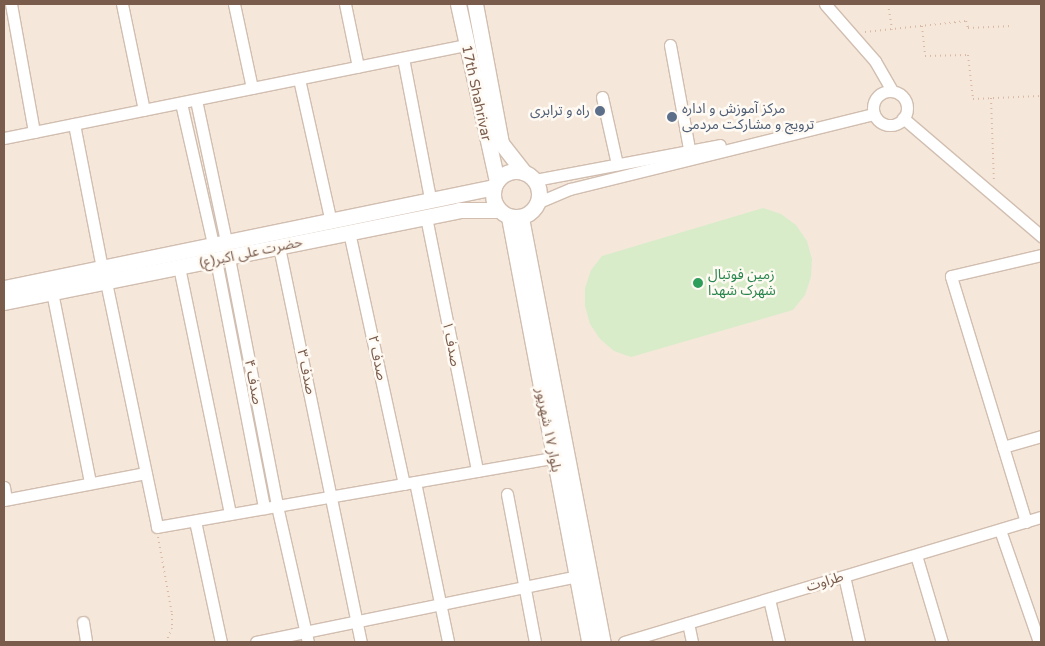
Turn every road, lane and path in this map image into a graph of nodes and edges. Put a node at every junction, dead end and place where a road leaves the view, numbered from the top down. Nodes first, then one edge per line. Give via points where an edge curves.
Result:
1 (11, 4) edge
2 (122, 4) edge
3 (234, 4) edge
4 (345, 4) edge
5 (458, 4) edge
6 (475, 4) edge
7 (826, 4) edge
8 (888, 4) edge
9 (922, 26) junction
10 (1012, 26) dead end
11 (892, 30) junction
12 (854, 33) junction
13 (466, 45) junction
14 (670, 45) dead end
15 (403, 58) junction
16 (358, 67) junction
17 (299, 79) junction
18 (252, 88) junction
19 (892, 91) junction
20 (1041, 96) edge
21 (602, 97) dead end
22 (991, 98) junction
23 (196, 100) junction
24 (181, 103) junction
25 (144, 110) junction
26 (874, 114) junction
27 (903, 118) junction
28 (74, 124) junction
29 (34, 132) junction
30 (4, 138) edge
31 (754, 143) junction
32 (689, 149) junction
33 (616, 164) junction
34 (529, 176) junction
35 (495, 184) junction
36 (995, 194) junction
37 (430, 198) junction
38 (539, 202) junction
39 (403, 204) junction
40 (509, 215) junction
41 (426, 216) junction
42 (330, 218) junction
43 (406, 220) junction
44 (349, 232) junction
45 (1041, 236) edge
46 (219, 242) junction
47 (280, 247) junction
48 (1041, 255) edge
49 (223, 259) junction
50 (179, 267) junction
51 (104, 275) junction
52 (4, 288) edge
53 (52, 292) junction
54 (4, 302) edge
55 (1041, 436) edge
56 (1003, 447) junction
57 (554, 458) junction
58 (477, 471) junction
59 (146, 473) junction
60 (90, 483) junction
61 (410, 483) junction
62 (4, 487) edge
63 (507, 494) dead end
64 (332, 496) junction
65 (5, 500) edge
66 (277, 506) junction
67 (264, 508) junction
68 (230, 514) junction
69 (1041, 517) edge
70 (195, 520) junction
71 (1026, 522) junction
72 (156, 527) junction
73 (1000, 530) junction
74 (916, 555) junction
75 (576, 576) junction
76 (844, 576) junction
77 (524, 588) junction
78 (769, 599) junction
79 (441, 606) junction
80 (83, 622) dead end
81 (357, 623) junction
82 (688, 623) junction
83 (307, 638) edge
84 (86, 642) edge
85 (166, 642) edge
86 (221, 642) edge
87 (256, 642) edge
88 (361, 642) edge
89 (448, 642) edge
90 (534, 642) edge
91 (589, 642) edge
92 (603, 642) edge
93 (624, 642) edge
94 (692, 642) edge
95 (779, 642) edge
96 (859, 642) edge
97 (942, 642) edge
98 (1039, 642) edge

1 - 29 street
2 - 25 street
3 - 18 street
4 - 16 street
5 - 13 street, 17th Shahrivar
6 - 34 street via 501,142
7 - 12 street
8 - 11 path
9 - 10 path via 966,22 968,28
9 - 11 path
9 - 22 path via 925,56 968,55 973,99
11 - 12 path
12 - 19 street
13 - 15 street
13 - 35 street, 17th Shahrivar
14 - 32 street
15 - 16 street
15 - 37 street
16 - 17 street
17 - 18 street
17 - 42 street
18 - 23 street
19 - 26 street via 876,97
19 - 27 street via 905,101
20 - 22 path
21 - 33 street
22 - 36 path
23 - 24 street
23 - 46 street
24 - 25 street
24 - 46 street
25 - 28 street
26 - 27 street via 887,124
26 - 31 street
27 - 36 street
28 - 29 street
28 - 51 street
29 - 30 street
31 - 32 street
31 - 38 street via 570,189
32 - 33 street
33 - 34 street
34 - 35 street via 509,172
34 - 38 street via 540,190
35 - 37 street, حضرت علی اکبر(ع)
35 - 40 street via 493,199
36 - 45 street
37 - 39 street, حضرت علی اکبر(ع)
38 - 40 street via 532,212
39 - 42 street, حضرت علی اکبر(ع)
39 - 43 street
40 - 41 street, حضرت علی اکبر(ع) via 459,210
40 - 57 street, بلوار ۱۷ شهریور
40 - 92 street, بلوار ۱۷ شهریور
41 - 43 street, حضرت علی اکبر(ع)
41 - 58 street, صدف ۱
42 - 46 street, حضرت علی اکبر(ع)
43 - 44 street, حضرت علی اکبر(ع)
44 - 47 street, حضرت علی اکبر(ع)
44 - 61 street, صدف ۲
46 - 49 street
46 - 51 street, حضرت علی اکبر(ع)
47 - 49 street, حضرت علی اکبر(ع)
47 - 64 street, صدف ۳
48 - 56 street via 951,276
49 - 50 street, حضرت علی اکبر(ع)
49 - 66 street, صدف ۴
49 - 67 street, صدف ۴
50 - 51 street, حضرت علی اکبر(ع)
50 - 68 street
51 - 52 street, حضرت علی اکبر(ع)
51 - 53 street, حضرت علی اکبر(ع)
51 - 59 street
53 - 54 street, حضرت علی اکبر(ع)
53 - 60 street
55 - 56 street
56 - 71 street
57 - 58 street
57 - 75 street, بلوار ۱۷ شهریور
58 - 61 street
59 - 60 street
59 - 72 street
60 - 65 street
61 - 64 street
61 - 79 street, صدف ۲
62 - 65 street
63 - 77 street
64 - 66 street
64 - 81 street, صدف ۳
66 - 67 street
66 - 83 street, صدف ۴
67 - 68 street
68 - 70 street
69 - 71 street, طراوت
70 - 72 street
70 - 86 street
71 - 73 street, طراوت
72 - 85 path via 172,614 172,628
73 - 74 street, طراوت
73 - 98 street
74 - 76 street, طراوت
74 - 97 street
75 - 77 street
75 - 91 street, بلوار ۱۷ شهریور
76 - 78 street, طراوت
76 - 96 street
77 - 79 street
77 - 90 street
78 - 82 street, طراوت
78 - 95 street
79 - 81 street
79 - 89 street, صدف ۲
80 - 84 street
81 - 83 street
81 - 88 street, صدف ۳
82 - 93 street, طراوت
82 - 94 street
83 - 87 street

